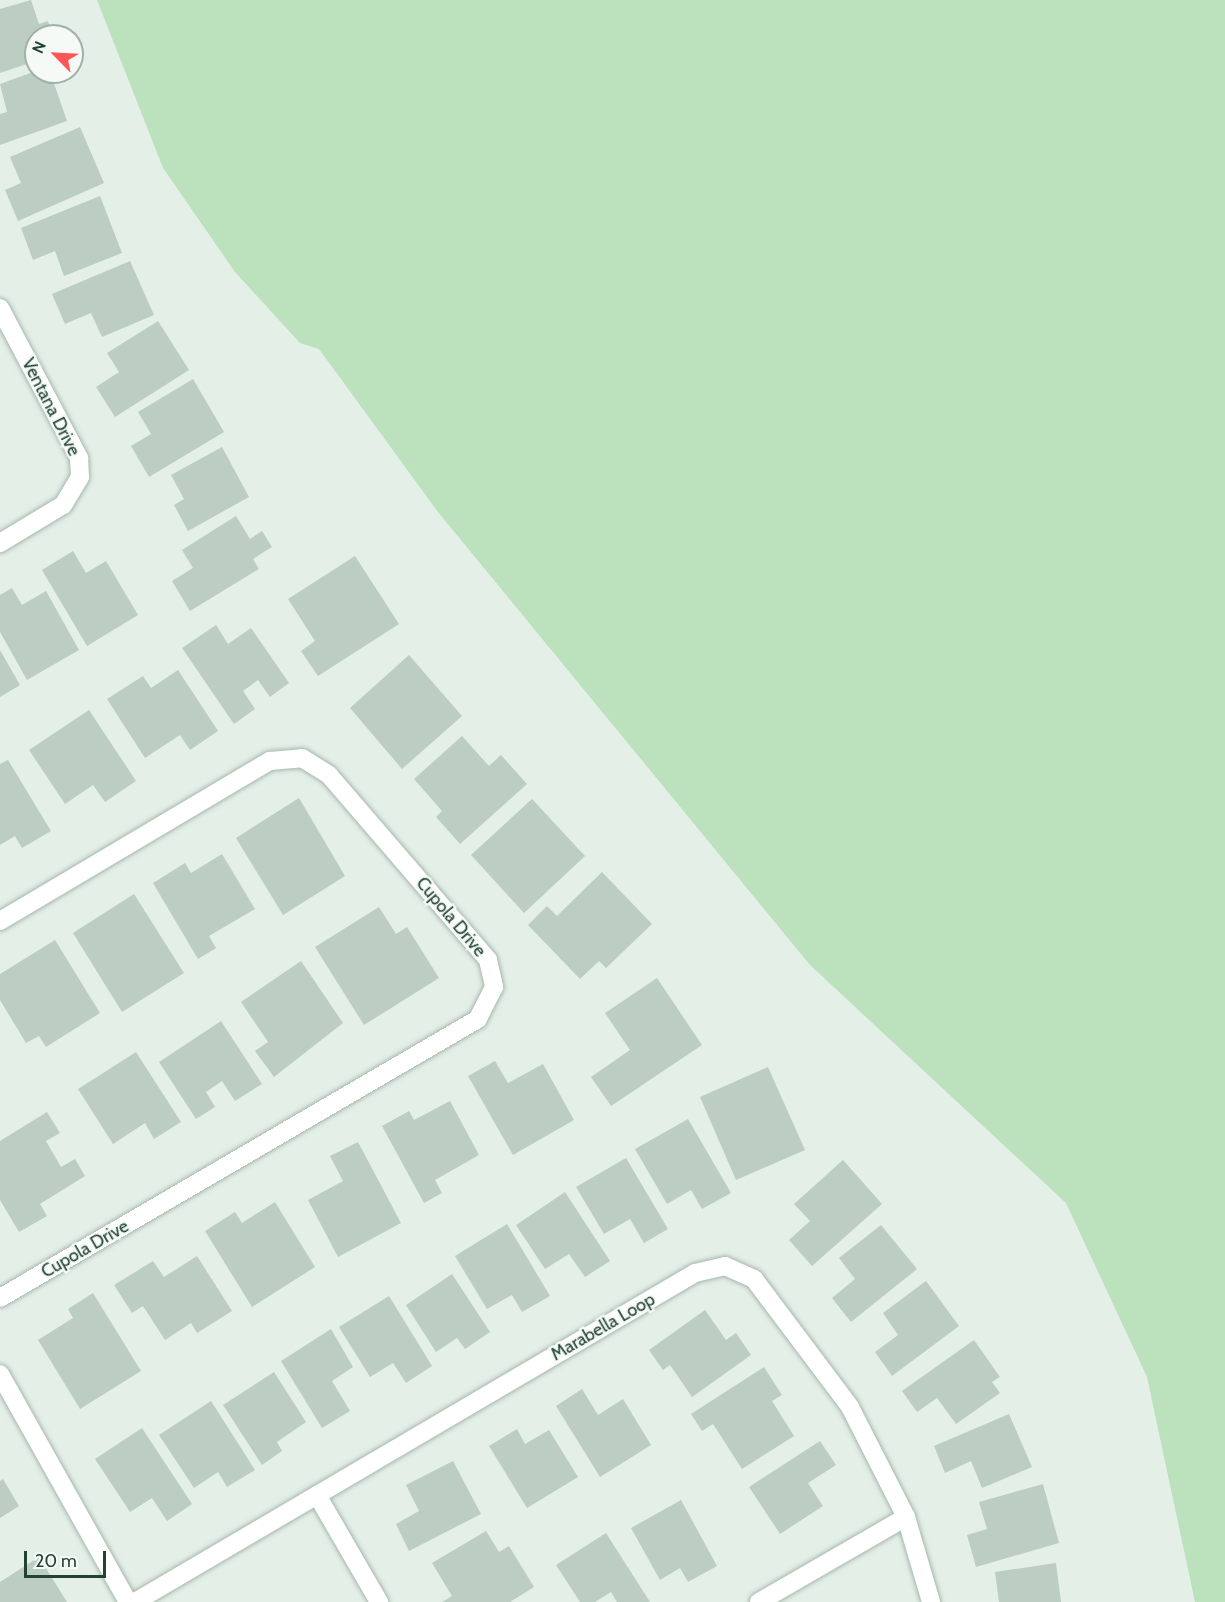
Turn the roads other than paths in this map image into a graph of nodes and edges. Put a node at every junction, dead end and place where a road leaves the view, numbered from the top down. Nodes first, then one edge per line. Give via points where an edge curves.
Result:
1 (0, 308) edge
2 (6, 335) edge
3 (0, 543) edge
4 (0, 921) edge
5 (0, 1298) edge
6 (0, 1374) edge
7 (317, 1495) junction
8 (906, 1517) junction
9 (128, 1602) edge
10 (135, 1602) edge
11 (379, 1602) edge
12 (759, 1602) edge
13 (931, 1602) edge

1 - 2 street, Ventana Drive
2 - 3 street, Ventana Drive via 79,458 80,477 63,505
4 - 5 street, Cupola Drive via 270,761 302,758 329,775 488,960 494,987 478,1019
6 - 9 street
7 - 8 street, Marabella Loop via 694,1273 725,1266 754,1279 818,1359 878,1457
7 - 10 street, Marabella Loop
7 - 11 street
8 - 12 street
8 - 13 street, Marabella Loop

